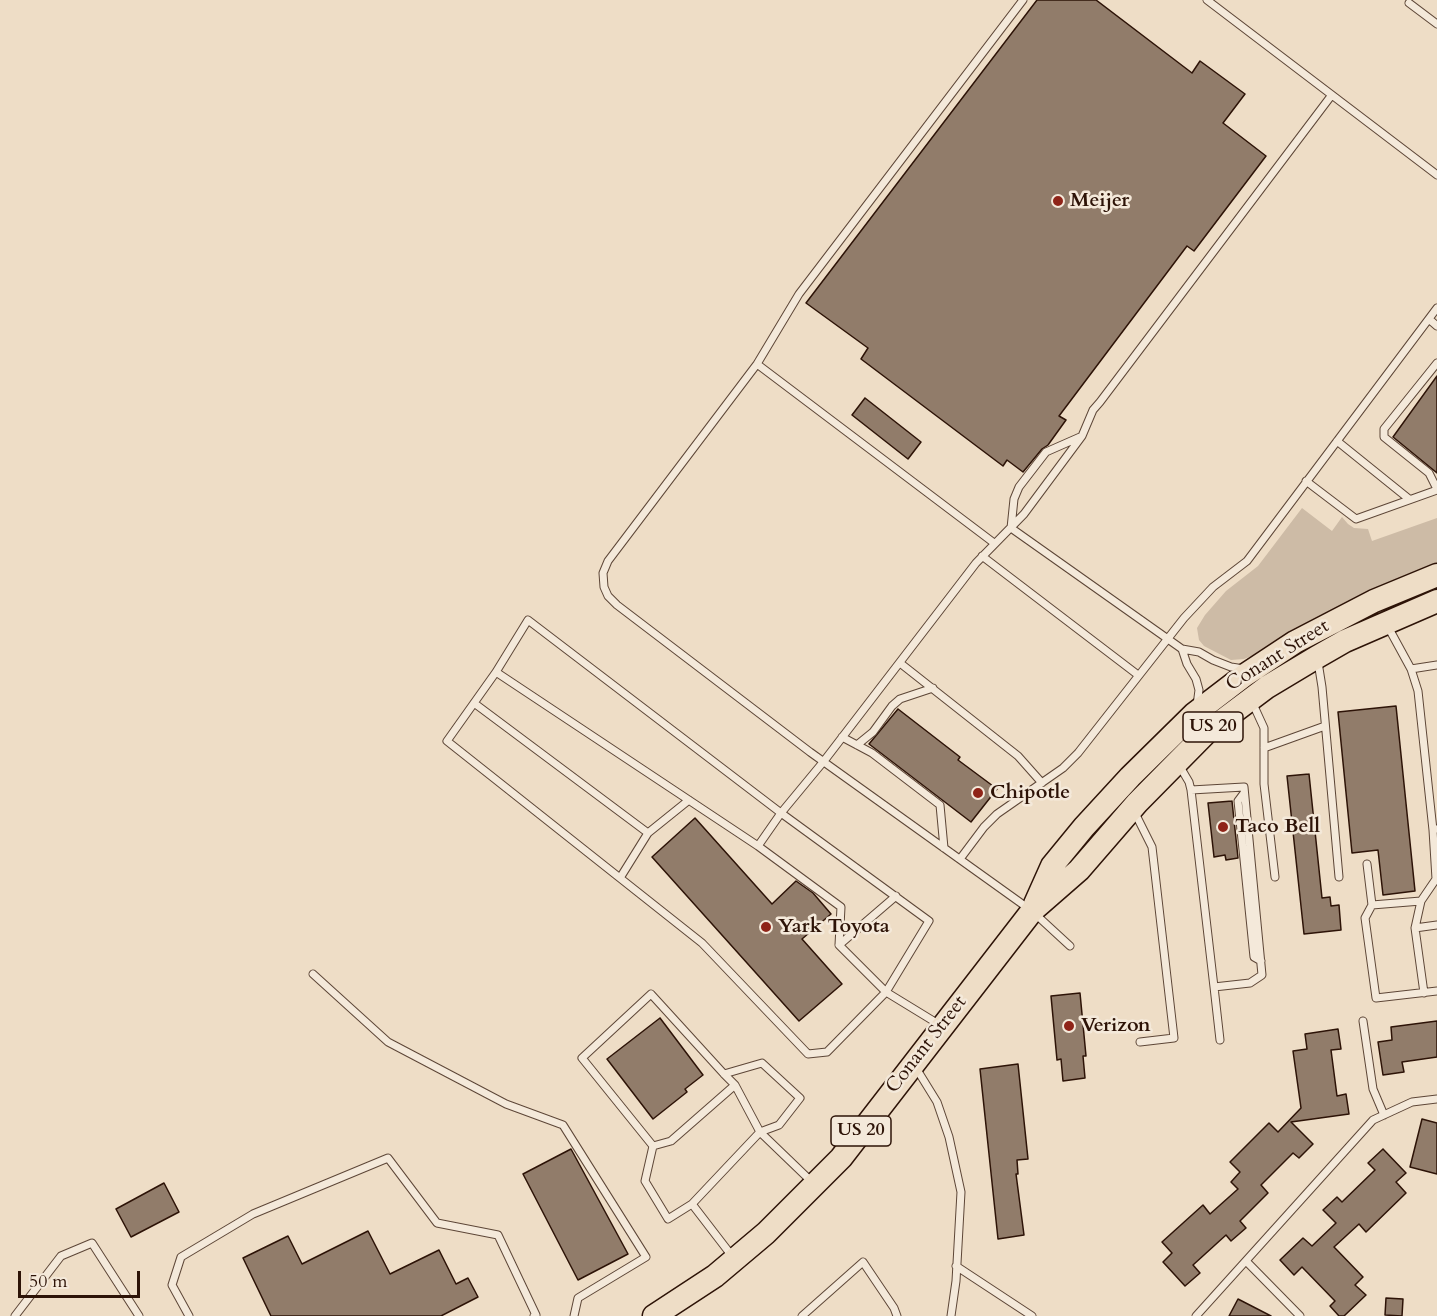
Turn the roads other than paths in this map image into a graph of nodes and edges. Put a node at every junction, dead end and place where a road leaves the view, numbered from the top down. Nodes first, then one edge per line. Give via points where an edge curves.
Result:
1 (1023, 0) edge
2 (1207, 0) edge
3 (1409, 3) dead end
4 (1437, 24) edge
5 (1331, 96) junction
6 (1437, 175) edge
7 (1437, 308) edge
8 (1429, 319) junction
9 (1437, 326) edge
10 (1437, 363) edge
11 (757, 364) junction
12 (1082, 436) junction
13 (1337, 441) junction
14 (1306, 481) junction
15 (1437, 489) edge
16 (1409, 499) junction
17 (1011, 528) junction
18 (994, 543) junction
19 (982, 556) junction
20 (1437, 575) edge
21 (1437, 601) edge
22 (1386, 623) junction
23 (1168, 638) junction
24 (1182, 649) junction
25 (1317, 657) junction
26 (900, 663) junction
27 (1437, 665) edge
28 (1255, 668) junction
29 (1411, 669) junction
30 (496, 672) junction
31 (1138, 675) junction
32 (933, 688) junction
33 (1251, 698) junction
34 (474, 703) junction
35 (1187, 720) junction
36 (1325, 726) junction
37 (842, 737) junction
38 (857, 745) junction
39 (1264, 748) junction
40 (824, 761) junction
41 (1178, 763) junction
42 (1041, 783) junction
43 (1191, 790) junction
44 (1433, 793) edge
45 (689, 800) junction
46 (1132, 808) junction
47 (781, 813) junction
48 (1435, 829) edge
49 (648, 833) junction
50 (758, 846) junction
51 (944, 848) junction
52 (960, 859) junction
53 (1367, 864) dead end
54 (1339, 877) dead end
55 (620, 878) junction
56 (1275, 878) dead end
57 (1437, 878) edge
58 (896, 896) junction
59 (1421, 901) junction
60 (1372, 905) junction
61 (1032, 911) junction
62 (1437, 924) edge
63 (1415, 928) junction
64 (839, 945) junction
65 (1070, 946) dead end
66 (313, 974) dead end
67 (1214, 987) junction
68 (1437, 991) edge
69 (886, 992) junction
70 (1424, 993) junction
71 (1364, 1021) dead end
72 (942, 1026) junction
73 (1220, 1040) dead end
74 (1140, 1042) dead end
75 (913, 1063) junction
76 (724, 1074) junction
77 (735, 1085) junction
78 (1437, 1099) edge
79 (1384, 1115) junction
80 (759, 1132) junction
81 (653, 1146) junction
82 (815, 1185) junction
83 (692, 1204) junction
84 (735, 1259) junction
85 (1246, 1261) junction
86 (956, 1266) junction
87 (15, 1316) edge
88 (139, 1316) edge
89 (189, 1316) edge
90 (538, 1316) edge
91 (574, 1316) edge
92 (654, 1316) edge
93 (802, 1316) edge
94 (897, 1316) edge
95 (951, 1316) edge
96 (1032, 1316) edge
97 (1196, 1316) edge
98 (1300, 1316) edge

1 - 11 lane via 799,294
2 - 5 lane
3 - 4 lane
5 - 6 lane
5 - 12 lane via 1093,410
7 - 8 lane
8 - 9 lane
8 - 13 lane
10 - 15 lane via 1384,429 1384,437 1429,473
11 - 18 lane
11 - 40 lane via 608,561 603,573 604,587 617,605
12 - 17 lane
12 - 17 lane via 1046,452 1014,499
13 - 14 lane
13 - 16 lane
14 - 16 lane via 1356,519
14 - 23 lane via 1247,561 1213,587
15 - 16 lane
17 - 18 lane
17 - 23 lane
18 - 19 lane
19 - 26 lane
19 - 31 lane
20 - 28 main road, Conant Street / US 20 via 1329,623
21 - 22 main road, Conant Street / US 20
22 - 25 main road, Conant Street / US 20
22 - 29 lane
23 - 24 lane
23 - 31 lane
24 - 28 lane via 1199,652 1231,667
24 - 35 lane via 1199,690
25 - 33 main road, Conant Street / US 20
25 - 36 lane
26 - 32 lane
26 - 37 lane
27 - 29 lane
28 - 35 main road, Conant Street / US 20
29 - 44 lane via 1418,691
30 - 34 lane
30 - 45 lane
30 - 47 lane via 528,620
31 - 42 lane via 1078,753
32 - 38 lane via 900,699
32 - 42 lane via 1018,756
33 - 39 lane via 1264,728
33 - 41 main road, Conant Street / US 20 via 1208,732
34 - 49 lane
34 - 55 lane via 447,741
35 - 61 main road, Conant Street via 1106,802 1052,866
36 - 39 lane
36 - 54 lane
37 - 38 lane
37 - 40 lane
38 - 51 lane via 940,805
39 - 56 lane via 1264,784
40 - 47 lane
40 - 51 lane
41 - 43 lane
41 - 46 main road, Conant Street / US 20
42 - 52 lane via 997,814
43 - 67 lane
43 - 67 lane via 1244,787 1262,975 1250,983
44 - 48 lane
45 - 49 lane
45 - 50 lane
46 - 61 main road, Conant Street / US 20 via 1079,870
46 - 74 lane via 1152,847 1174,1038
47 - 50 lane
47 - 58 lane
48 - 57 lane
49 - 55 lane
50 - 64 lane via 841,907
51 - 52 lane
52 - 61 lane
53 - 60 lane
55 - 69 lane via 702,943 808,1054 827,1052
57 - 59 lane
58 - 64 lane
58 - 69 lane via 929,921
59 - 60 lane
59 - 63 lane
60 - 70 lane via 1365,918 1376,998
61 - 65 lane
61 - 72 main road, Conant Street / US 20
62 - 63 lane
63 - 70 lane
64 - 69 lane
66 - 91 lane via 388,1042 506,1104 563,1125 646,1257 578,1298
67 - 73 lane
68 - 70 lane
69 - 72 lane
71 - 79 lane via 1372,1089
72 - 75 main road, Conant Street / US 20
75 - 82 main road, Conant Street / US 20 via 841,1158
75 - 86 lane via 937,1102 961,1192
76 - 77 lane
76 - 80 lane via 762,1063 800,1098 779,1125
76 - 81 lane via 651,994 582,1058
77 - 80 lane
77 - 81 lane via 671,1141
78 - 79 lane via 1412,1102
79 - 85 lane via 1373,1120
80 - 82 lane
80 - 83 lane
81 - 83 lane via 645,1181 668,1219
82 - 84 main road, Conant Street / US 20
83 - 84 lane
84 - 92 main road, Conant Street / US 20
85 - 97 lane
85 - 98 lane
86 - 95 lane
86 - 96 lane
87 - 88 lane via 61,1256 92,1244
89 - 90 lane via 172,1284 181,1257 253,1214 388,1158 437,1223 498,1235
93 - 94 lane via 863,1263

